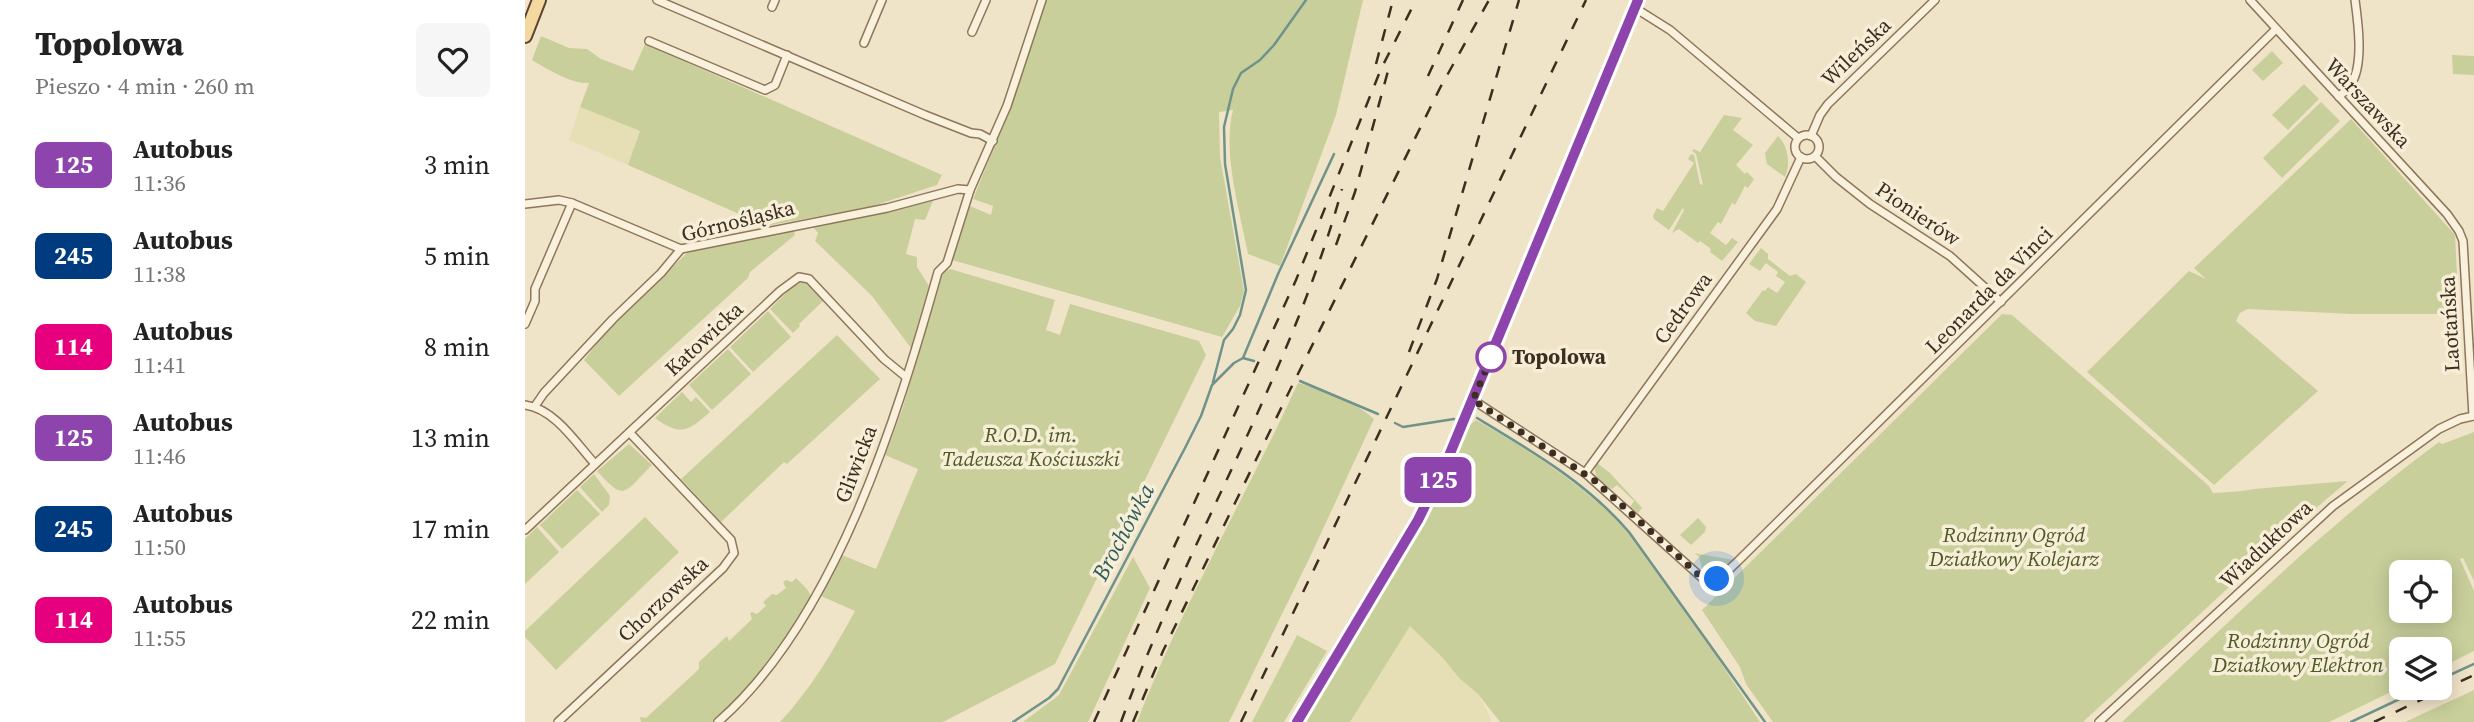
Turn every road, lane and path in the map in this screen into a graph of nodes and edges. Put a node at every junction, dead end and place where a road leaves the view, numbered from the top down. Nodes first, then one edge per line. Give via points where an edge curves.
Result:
1 (539, 0) edge
2 (657, 0) edge
3 (882, 0) edge
4 (986, 0) edge
5 (1042, 0) edge
6 (1935, 0) edge
7 (2250, 0) edge
8 (2355, 0) edge
9 (1637, 4) edge
10 (2276, 29) junction
11 (972, 32) dead end
12 (525, 36) edge
13 (649, 41) dead end
14 (864, 43) dead end
15 (787, 55) junction
16 (2339, 96) junction
17 (1811, 136) junction
18 (1798, 138) junction
19 (993, 141) junction
20 (1815, 156) junction
21 (1801, 157) junction
22 (970, 190) junction
23 (572, 203) junction
24 (525, 204) edge
25 (2459, 231) joint
26 (681, 249) junction
27 (2001, 302) junction
28 (525, 324) edge
29 (906, 377) junction
30 (1473, 400) junction
31 (525, 405) edge
32 (535, 406) junction
33 (2473, 416) edge
34 (630, 433) junction
35 (596, 464) junction
36 (1585, 473) junction
37 (525, 530) edge
38 (558, 722) edge
39 (718, 722) edge
40 (1297, 722) edge
41 (2099, 722) edge

1 - 12 main road
2 - 15 street
3 - 14 street
4 - 11 street
5 - 19 street, Gliwicka
6 - 17 street, Wileńska via 1828,104
7 - 10 street, Warszawska
8 - 16 street via 2357,62 2351,84
9 - 18 street
9 - 30 street
10 - 16 street, Warszawska
10 - 27 street, Leonarda da Vinci
13 - 15 street via 765,90 775,85
15 - 19 street
16 - 25 street, Warszawska
17 - 18 street
17 - 20 street via 1818,146
18 - 21 street via 1795,150
19 - 22 street, Gliwicka
20 - 21 street
20 - 27 street, Pionierów via 1870,204 1950,256
21 - 36 street, Cedrowa via 1777,209
22 - 26 street, Górnośląska
22 - 29 street, Gliwicka via 947,263 938,272
23 - 24 street
23 - 26 street
23 - 28 street
25 - 33 street, Laotańska
26 - 32 street, Górnośląska
27 - 36 street, Leonarda da Vinci via 1713,581 1701,577
29 - 34 street, Katowicka via 809,279 799,276
29 - 39 street, Gliwicka via 877,460 824,579 769,667
30 - 36 street
30 - 40 street via 1418,520
31 - 32 street
32 - 35 street via 551,415
33 - 41 street, Wiaduktowa via 2439,429 2333,506
34 - 35 street, Katowicka
34 - 38 street, Chorzowska via 731,540 734,552 723,568
35 - 37 street, Katowicka

